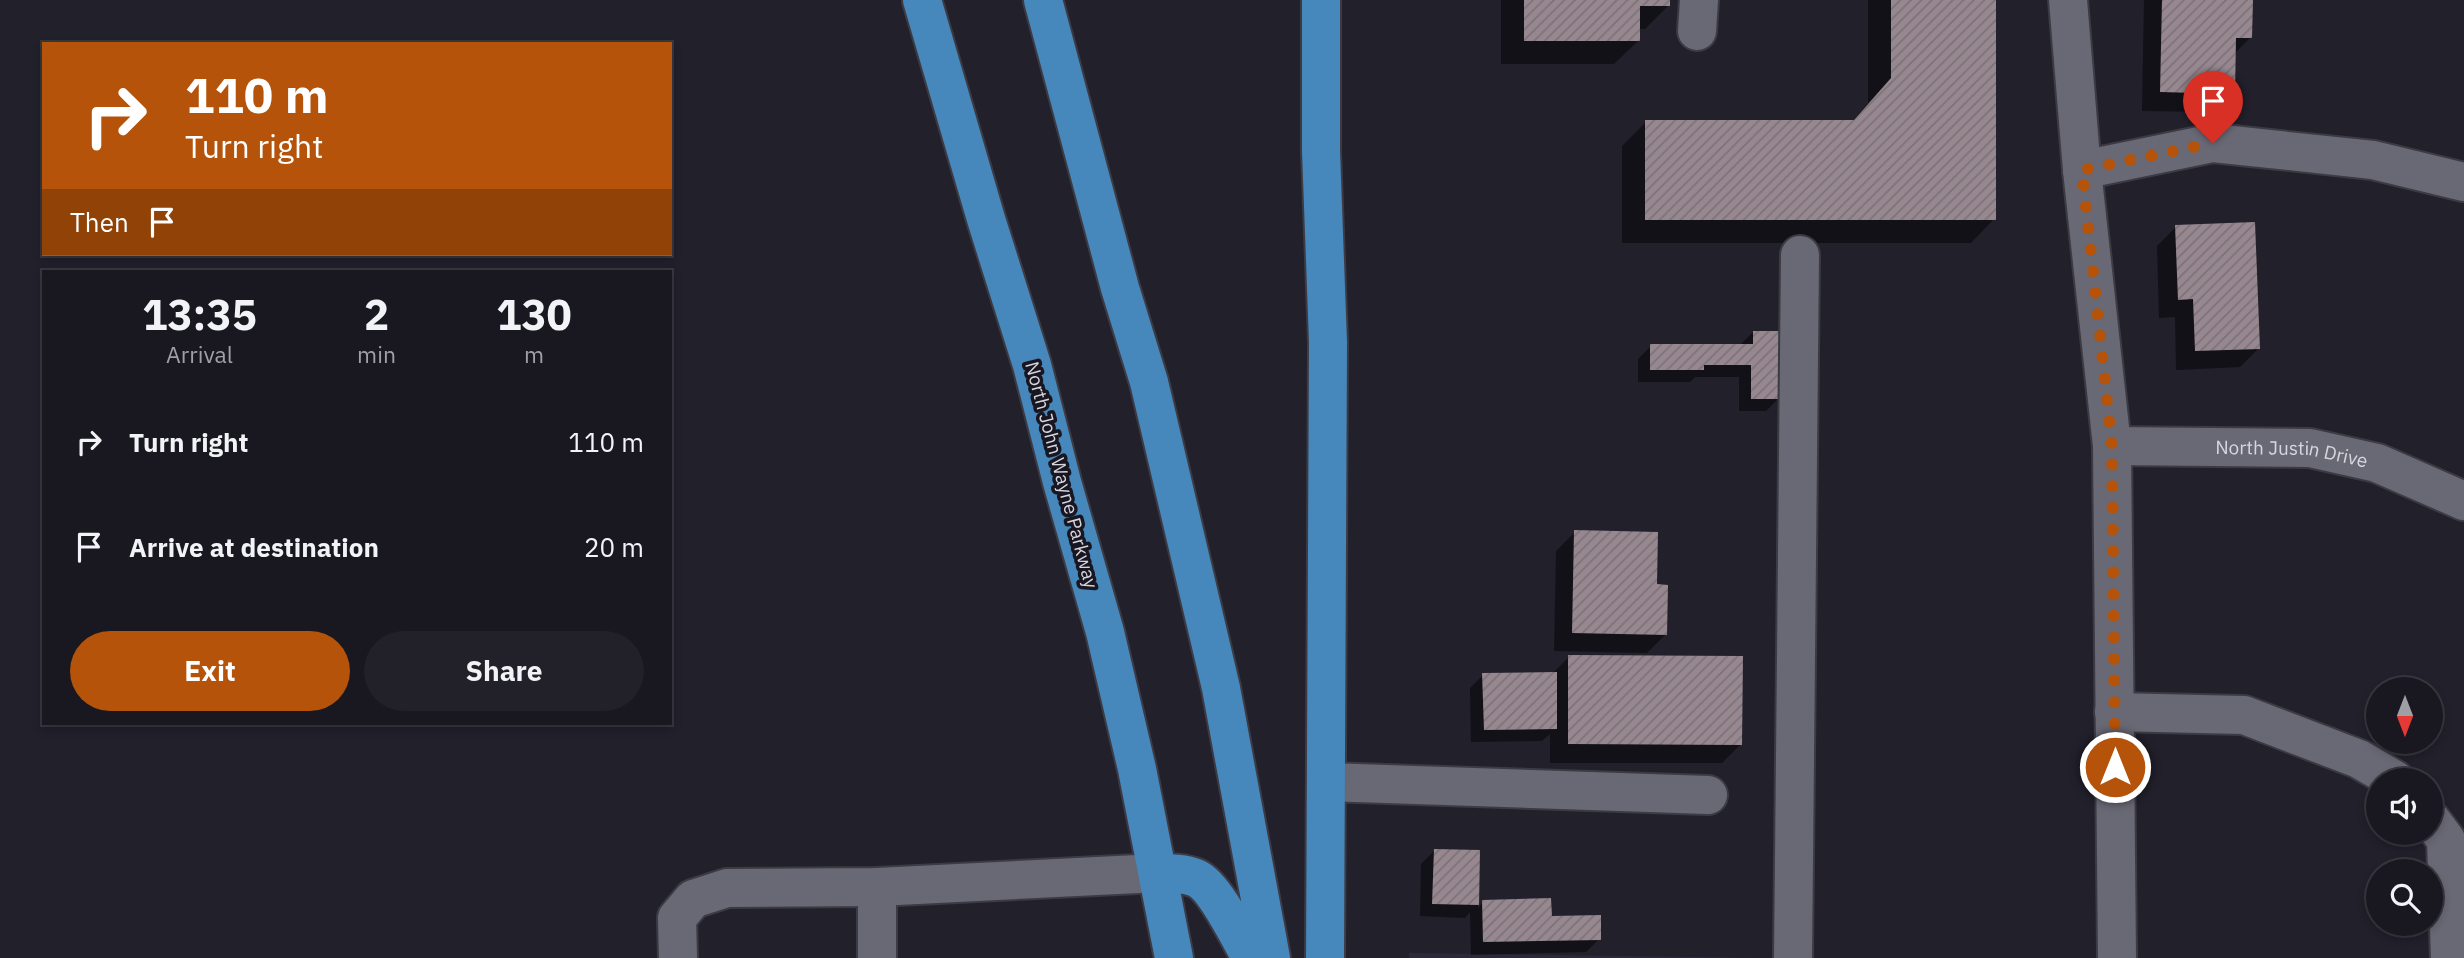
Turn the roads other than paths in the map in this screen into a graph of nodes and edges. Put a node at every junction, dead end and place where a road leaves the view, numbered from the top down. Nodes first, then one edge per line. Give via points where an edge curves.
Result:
1 (922, 0) edge
2 (1042, 0) edge
3 (1321, 0) edge
4 (2068, 0) edge
5 (2082, 170) junction
6 (2464, 182) edge
7 (1800, 255) dead end
8 (2112, 446) junction
9 (2464, 502) edge
10 (2114, 712) junction
11 (2374, 768) edge
12 (1327, 782) junction
13 (1708, 795) dead end
14 (2443, 836) edge
15 (1158, 873) junction
16 (877, 887) junction
17 (678, 958) edge
18 (877, 958) edge
19 (1174, 958) edge
20 (1251, 958) edge
21 (1271, 958) edge
22 (1325, 958) edge
23 (1793, 958) edge
24 (2117, 958) edge
25 (2450, 958) edge

1 - 15 highway, North John Wayne Parkway via 1032,365 1087,567
2 - 21 highway via 1149,382 1222,688
3 - 12 highway via 1328,343
4 - 5 street
5 - 6 street via 2213,143 2373,160
5 - 8 street
7 - 23 street
8 - 9 street, North Justin Drive via 2310,448 2377,463
8 - 10 street
10 - 11 street via 2244,715
10 - 24 street
12 - 13 street
12 - 22 highway
14 - 25 street
15 - 16 street
15 - 19 highway, North John Wayne Parkway
15 - 20 highway via 1199,878 1218,900
16 - 17 street via 727,888 693,899 677,918
16 - 18 street

